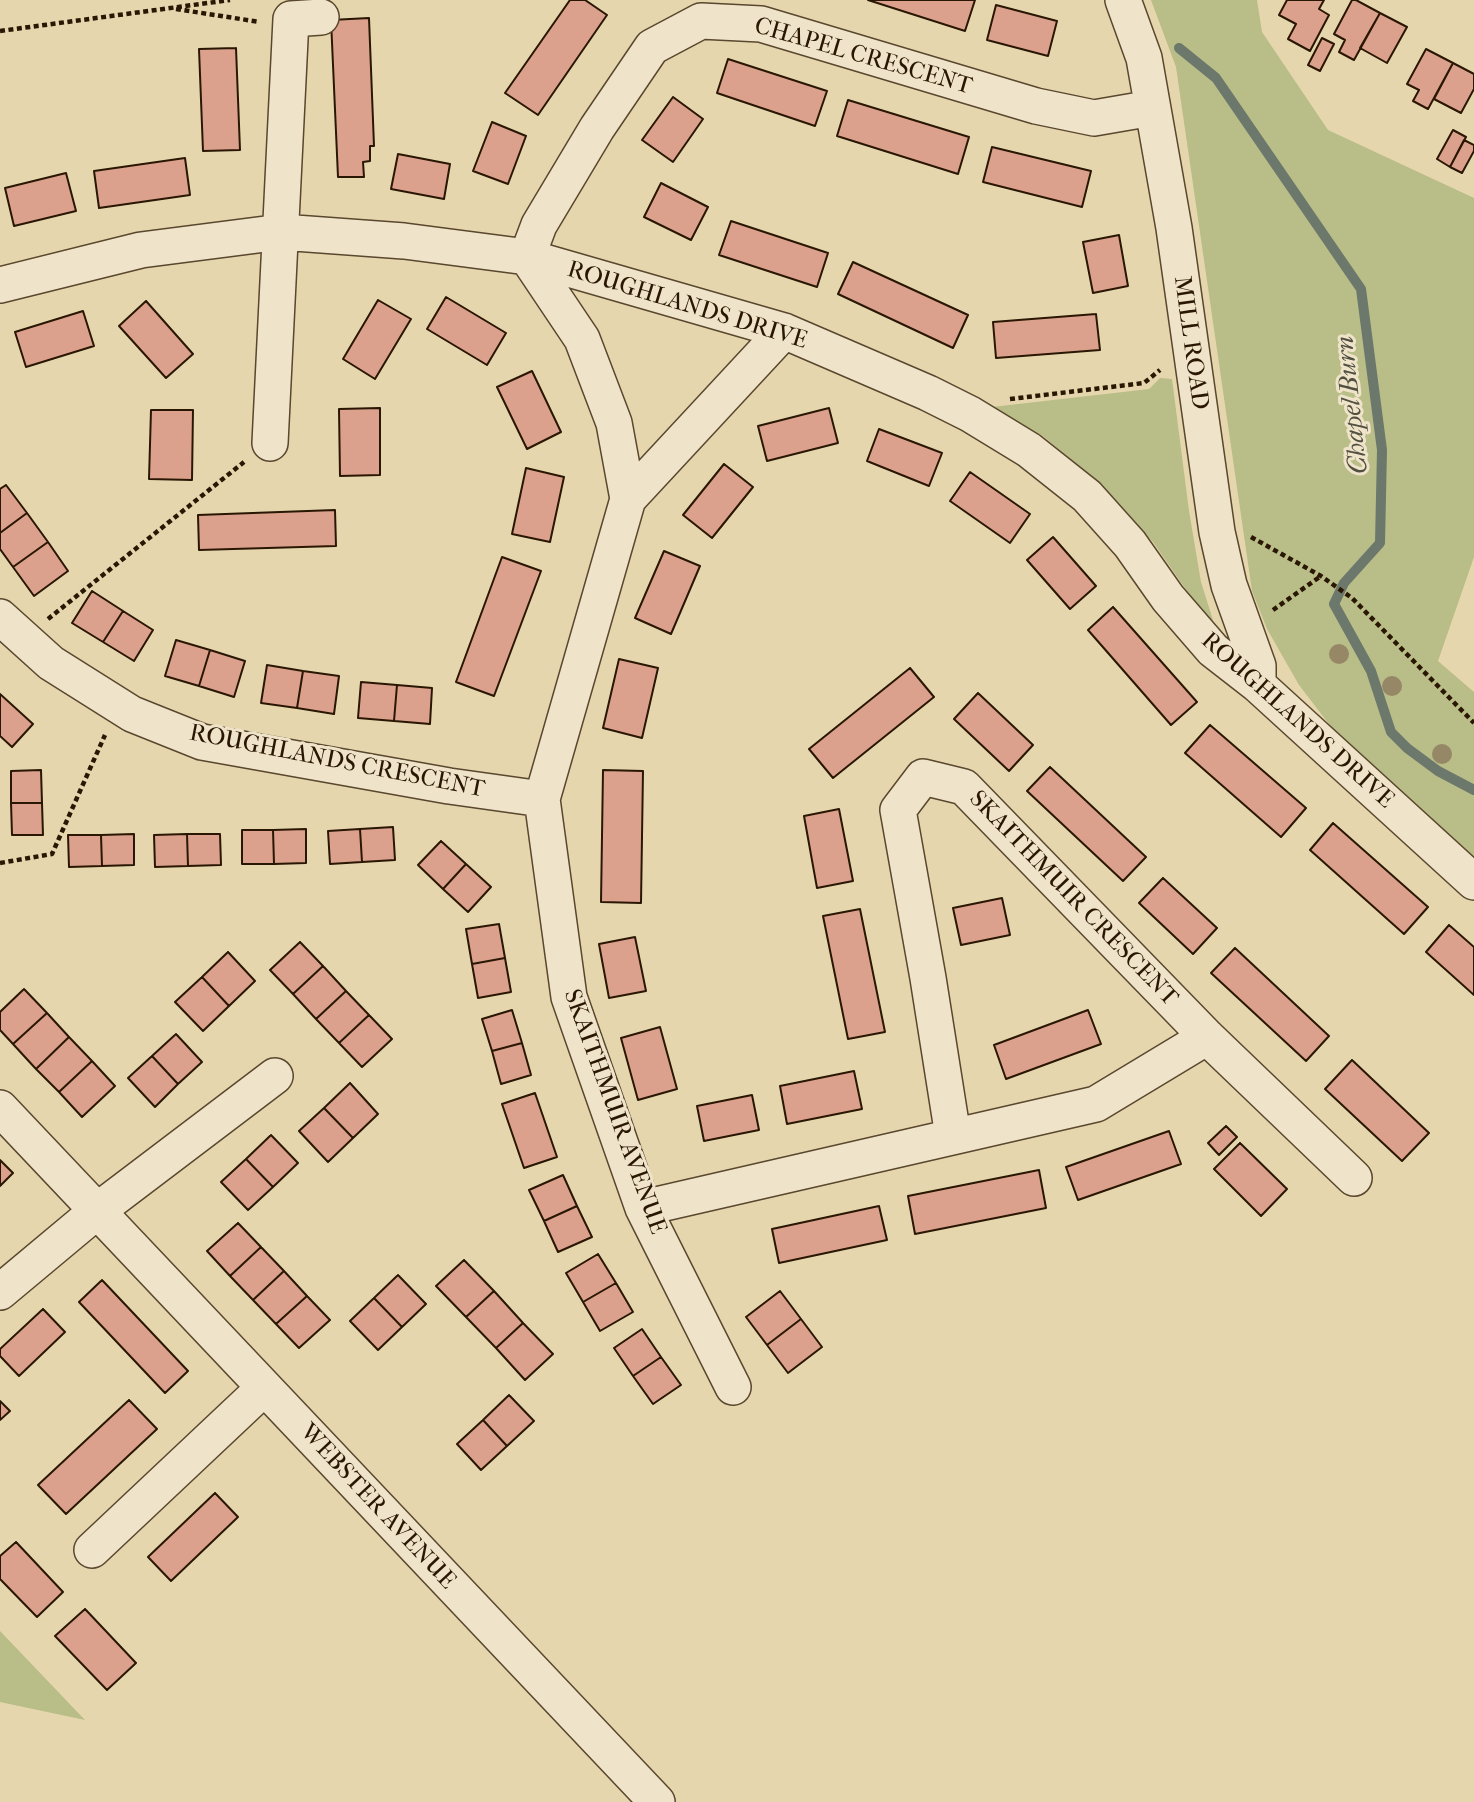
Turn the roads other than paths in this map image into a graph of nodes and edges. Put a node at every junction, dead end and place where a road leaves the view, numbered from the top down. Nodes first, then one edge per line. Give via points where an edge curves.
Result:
1 (1123, 0) edge
2 (290, 19) road end
3 (1153, 108) junction
4 (281, 232) junction
5 (527, 257) junction
6 (0, 285) edge
7 (784, 331) junction
8 (270, 443) road end
9 (628, 499) junction
10 (12, 628) edge
11 (1258, 685) junction
12 (542, 799) junction
13 (1474, 882) edge
14 (1207, 1037) junction
15 (275, 1076) dead end
16 (0, 1108) edge
17 (953, 1136) junction
18 (1354, 1178) dead end
19 (643, 1208) junction
20 (97, 1210) junction
21 (0, 1292) edge
22 (733, 1387) dead end
23 (264, 1388) junction
24 (92, 1550) dead end
25 (657, 1802) edge

1 - 3 street, MILL ROAD via 1144,58
2 - 4 street
3 - 5 street, CHAPEL CRESCENT via 1094,118 1036,106 761,24 701,21 652,47 539,225
3 - 11 street, MILL ROAD via 1217,532 1229,585 1258,666
4 - 5 street, ROUGHLANDS DRIVE
4 - 6 street, ROUGHLANDS DRIVE via 141,250
4 - 8 street
5 - 7 street, ROUGHLANDS DRIVE
5 - 9 street, SKAITHMUIR AVENUE via 582,339 614,423
7 - 9 street, SKAITHMUIR AVENUE
7 - 11 street, ROUGHLANDS DRIVE via 928,393 1029,450 1087,496 1213,650
9 - 12 street, SKAITHMUIR AVENUE
10 - 12 street, ROUGHLANDS CRESCENT via 51,663 132,714 202,742
11 - 13 street, ROUGHLANDS DRIVE
12 - 19 street, SKAITHMUIR AVENUE via 569,998
14 - 17 street via 1096,1104
14 - 17 street, SKAITHMUIR CRESCENT via 964,787 923,777 898,810
14 - 18 street, SKAITHMUIR CRESCENT
15 - 20 street
16 - 20 street, WEBSTER AVENUE
17 - 19 street
19 - 22 street, SKAITHMUIR AVENUE
20 - 21 street
20 - 23 street, WEBSTER AVENUE
23 - 24 street
23 - 25 street, WEBSTER AVENUE

